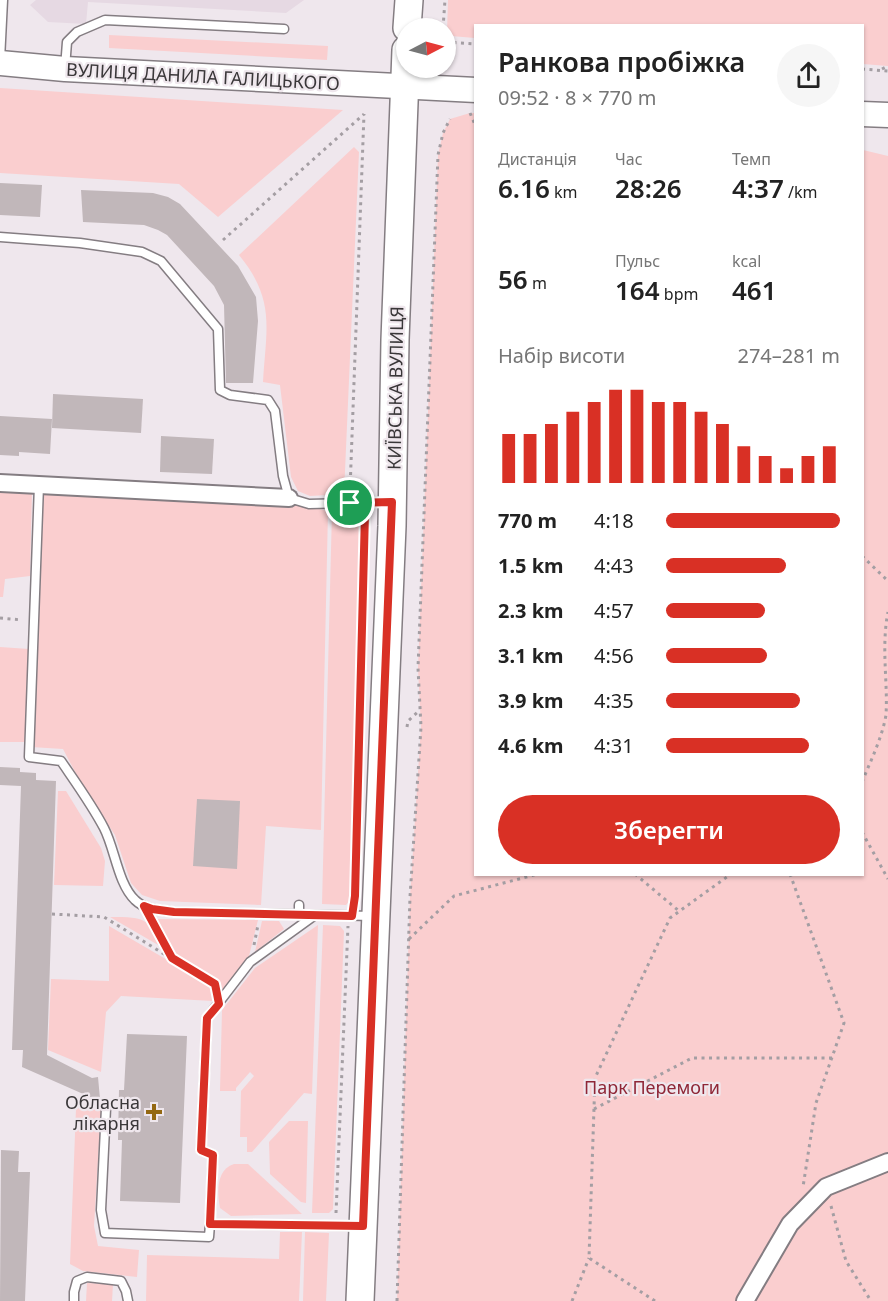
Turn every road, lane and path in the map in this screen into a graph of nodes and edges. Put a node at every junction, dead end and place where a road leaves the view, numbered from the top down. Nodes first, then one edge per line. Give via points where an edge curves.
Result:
1 (3, 0) edge
2 (409, 0) edge
3 (445, 0) edge
4 (408, 18) edge
5 (444, 18) edge
6 (284, 29) dead end
7 (456, 43) edge
8 (474, 44) edge
9 (0, 63) edge
10 (888, 66) edge
11 (65, 69) junction
12 (864, 69) edge
13 (880, 70) junction
14 (888, 71) edge
15 (405, 78) edge
16 (405, 87) junction
17 (474, 90) edge
18 (864, 114) edge
19 (888, 115) edge
20 (450, 119) dead end
21 (0, 237) edge
22 (223, 240) dead end
23 (0, 483) edge
24 (39, 485) junction
25 (289, 498) junction
26 (392, 502) junction
27 (350, 503) junction
28 (864, 558) edge
29 (888, 581) edge
30 (888, 612) edge
31 (0, 618) edge
32 (34, 621) junction
33 (864, 776) edge
34 (358, 789) dead end
35 (864, 836) edge
36 (530, 876) edge
37 (637, 876) edge
38 (728, 876) edge
39 (791, 876) edge
40 (888, 879) edge
41 (299, 905) dead end
42 (144, 906) junction
43 (679, 912) junction
44 (52, 914) dead end
45 (260, 914) junction
46 (300, 915) junction
47 (315, 915) junction
48 (364, 916) junction
49 (409, 939) junction
50 (172, 958) junction
51 (250, 962) junction
52 (219, 1004) junction
53 (832, 1058) junction
54 (106, 1108) dead end
55 (594, 1109) junction
56 (888, 1162) edge
57 (826, 1187) junction
58 (801, 1212) junction
59 (210, 1224) junction
60 (336, 1226) junction
61 (363, 1226) junction
62 (590, 1258) junction
63 (74, 1301) edge
64 (128, 1301) edge
65 (360, 1301) edge
66 (397, 1301) edge
67 (572, 1301) edge
68 (655, 1301) edge
69 (745, 1301) edge
70 (871, 1301) edge

1 - 9 lane
2 - 4 main road
3 - 5 path
6 - 11 lane via 105,20 77,32 67,42
7 - 8 path
9 - 11 main road, ВУЛИЦЯ ДАНИЛА ГАЛИЦЬКОГО
10 - 13 path
11 - 16 main road, ВУЛИЦЯ ДАНИЛА ГАЛИЦЬКОГО
12 - 13 path
13 - 14 path
15 - 16 main road, КИЇВСЬКА ВУЛИЦЯ
16 - 17 main road, ВУЛИЦЯ ДАНИЛА ГАЛИЦЬКОГО
16 - 26 main road, КИЇВСЬКА ВУЛИЦЯ
18 - 19 main road
20 - 49 path via 438,155 418,668 421,727
21 - 25 lane via 142,252 161,261 218,329 220,390 268,400 272,405
22 - 27 path via 364,114
23 - 24 street
24 - 25 street
24 - 32 lane
25 - 27 lane via 309,504
26 - 27 lane
26 - 48 main road, КИЇВСЬКА ВУЛИЦЯ
27 - 34 path via 365,513
28 - 29 path
30 - 33 path via 884,632 886,715
31 - 32 path
32 - 42 lane via 29,757 61,761 105,830 127,892
35 - 40 path
36 - 49 path via 454,896
37 - 43 path
38 - 43 path
39 - 53 path via 844,1023
41 - 46 lane
42 - 45 lane via 174,912
42 - 50 path
43 - 55 path via 670,918 595,1078
44 - 50 path via 104,917
45 - 46 lane
45 - 51 path
46 - 47 lane
47 - 48 lane
47 - 51 lane
48 - 60 path via 347,931
48 - 61 main road, КИЇВСЬКА ВУЛИЦЯ
49 - 66 path
50 - 52 path via 215,984
51 - 52 lane
52 - 59 lane via 207,1018 201,1150 213,1155
53 - 55 path via 692,1058
53 - 58 path via 816,1103
54 - 59 lane via 101,1210 105,1233 209,1237
55 - 62 path
56 - 57 street
57 - 58 street
57 - 70 path via 846,1261
58 - 69 street
59 - 60 lane
60 - 61 lane
61 - 65 main road, КИЇВСЬКА ВУЛИЦЯ
62 - 67 path
62 - 68 path
63 - 64 lane via 77,1281 87,1277 121,1281

